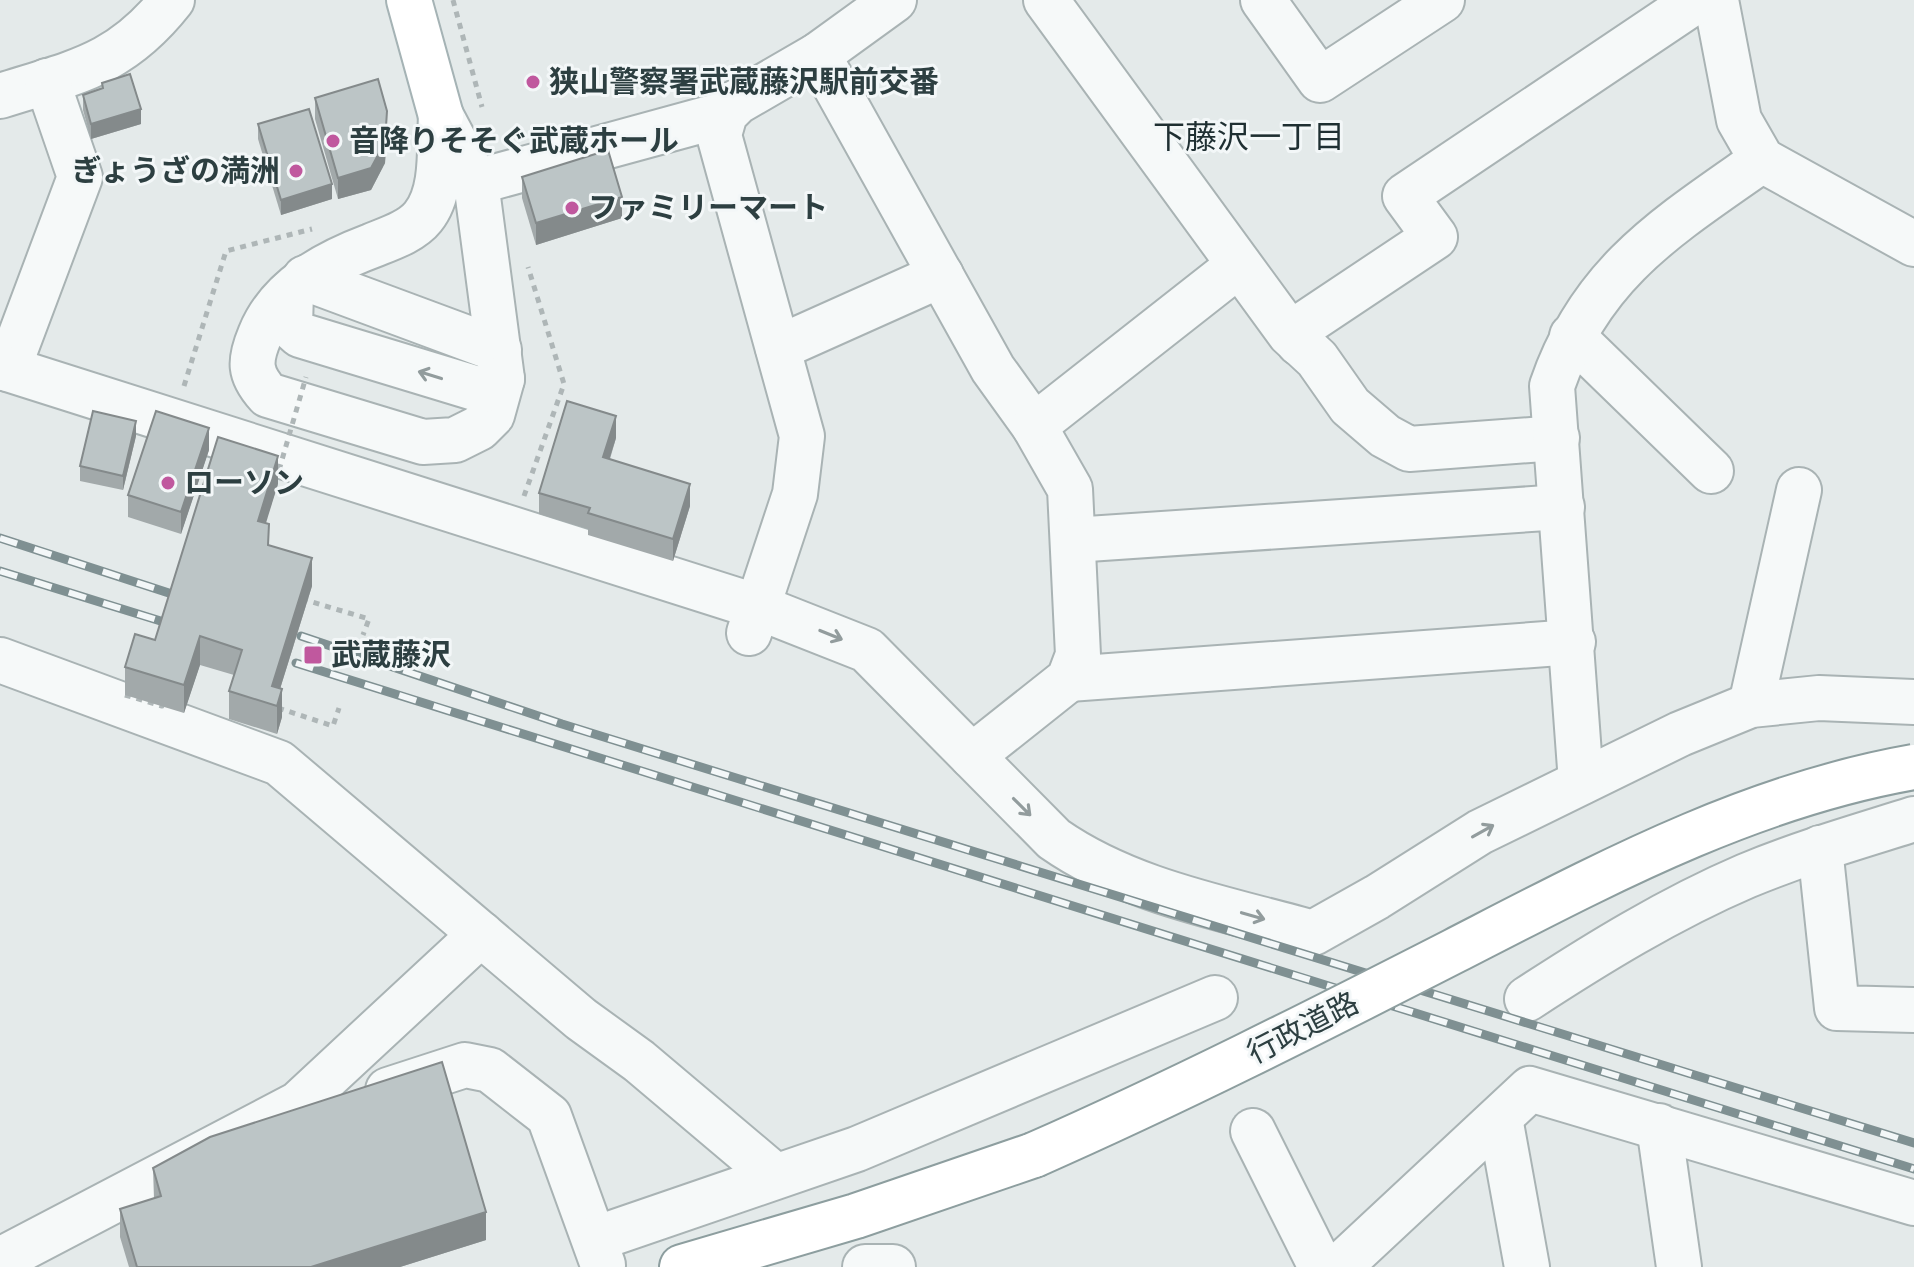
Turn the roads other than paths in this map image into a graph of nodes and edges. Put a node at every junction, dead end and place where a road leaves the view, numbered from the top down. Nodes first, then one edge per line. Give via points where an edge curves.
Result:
1 (172, 0) edge
2 (409, 0) edge
3 (894, 0) edge
4 (1046, 0) edge
5 (1263, 0) edge
6 (1442, 0) edge
7 (1697, 0) edge
8 (1716, 0) edge
9 (818, 55) junction
10 (47, 81) junction
11 (0, 96) edge
12 (725, 114) junction
13 (441, 116) junction
14 (1762, 160) junction
15 (476, 182) junction
16 (1914, 244) edge
17 (1239, 265) junction
18 (941, 275) junction
19 (298, 285) junction
20 (1572, 336) junction
21 (1299, 343) junction
22 (778, 348) junction
23 (501, 365) junction
24 (4, 368) edge
25 (1034, 426) junction
26 (1557, 438) junction
27 (1711, 471) dead end
28 (1799, 490) dead end
29 (1562, 507) junction
30 (1073, 540) junction
31 (753, 620) junction
32 (1573, 642) junction
33 (0, 660) edge
34 (1069, 679) junction
35 (1914, 702) edge
36 (1751, 705) junction
37 (972, 756) junction
38 (1914, 767) edge
39 (1581, 782) junction
40 (1914, 819) edge
41 (1820, 848) junction
42 (481, 934) junction
43 (1215, 998) dead end
44 (1527, 999) dead end
45 (1914, 1010) edge
46 (298, 1104) junction
47 (1500, 1118) junction
48 (1659, 1126) junction
49 (1253, 1131) dead end
50 (774, 1175) junction
51 (1914, 1203) edge
52 (599, 1253) edge
53 (0, 1260) edge
54 (682, 1267) edge
55 (865, 1267) edge
56 (893, 1267) edge
57 (1321, 1267) edge
58 (1339, 1267) edge
59 (1527, 1267) edge
60 (1679, 1267) edge

1 - 10 street via 121,52 92,68
2 - 13 main road
3 - 9 street
4 - 17 street
5 - 6 street via 1320,80
7 - 21 street via 1405,196 1435,237 1306,323
8 - 14 street via 1739,120
9 - 12 street
9 - 18 street
10 - 11 street
10 - 24 street via 80,177
12 - 15 street
12 - 22 street via 719,135
13 - 15 street
13 - 19 street via 435,199 422,218
14 - 16 street
14 - 20 street via 1651,239 1598,296
15 - 23 street
17 - 21 street
17 - 25 street
18 - 22 street
18 - 25 street via 993,369
19 - 23 street via 290,326 300,335 481,390 490,389
19 - 23 street via 264,326 251,357 253,378 268,395 423,442 455,440 492,415
20 - 26 street via 1552,386
20 - 27 street
21 - 26 street via 1350,406 1409,449
22 - 31 street via 802,436 800,467
24 - 31 street
25 - 30 street via 1070,489
26 - 29 street
28 - 36 street
29 - 30 street
29 - 32 street
30 - 34 street via 1078,655
31 -> 37 street via 867,650
32 - 34 street
32 - 39 street
33 - 42 street via 279,763
34 - 37 street
35 - 36 street via 1819,698
36 - 39 street
37 -> 39 street via 1054,839 1089,863 1138,883 1313,933 1480,832
38 - 54 main road, 行政道路, bridge via 1812,790 1725,819 1606,873 1202,1079 1034,1155 856,1216
40 - 41 street
41 - 44 street via 1744,877 1672,913
41 - 45 street via 1837,1008
42 - 46 street
42 - 50 street
43 - 50 street via 857,1149
46 - 52 street via 344,1105 465,1065 490,1070 549,1116
46 - 53 street
47 - 48 street via 1530,1089
47 - 58 street
47 - 59 street
48 - 51 street
48 - 60 street
49 - 57 street
50 - 52 street
55 - 56 street

